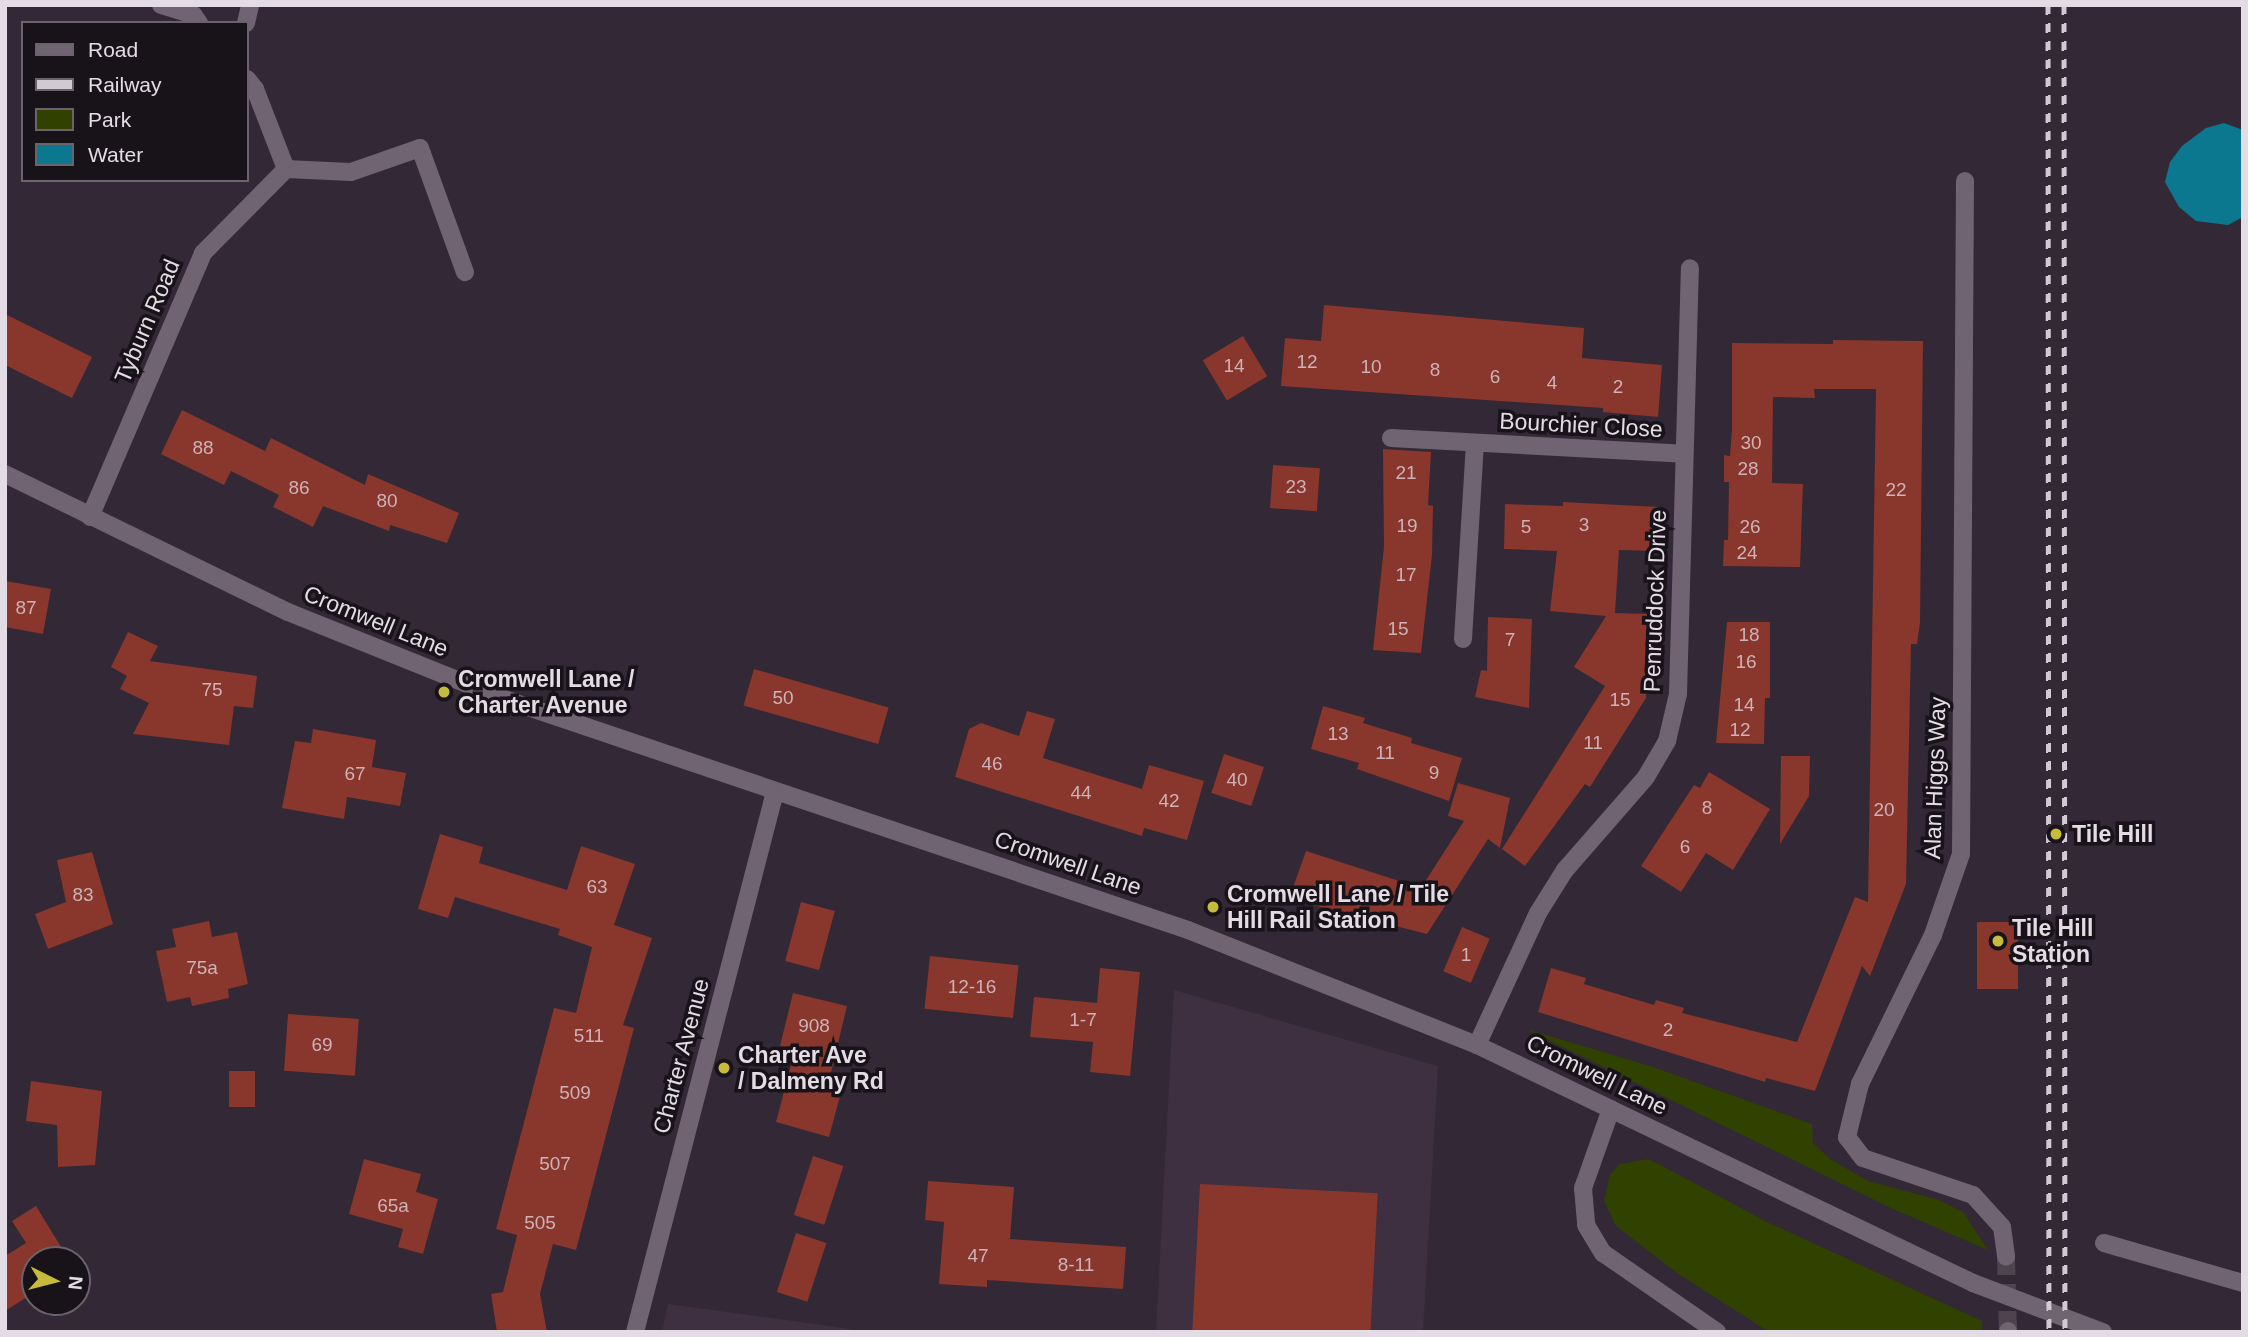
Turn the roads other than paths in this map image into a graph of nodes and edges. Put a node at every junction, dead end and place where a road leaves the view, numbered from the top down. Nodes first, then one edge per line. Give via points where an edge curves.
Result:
1 (161, 5) edge
2 (197, 21) edge
3 (248, 80) edge
4 (286, 169) junction
5 (1965, 181) dead end
6 (1690, 268) dead end
7 (465, 272) dead end
8 (1391, 439) dead end
9 (1475, 445) junction
10 (1684, 454) junction
11 (5, 474) edge
12 (90, 517) junction
13 (1464, 639) dead end
14 (775, 792) junction
15 (1477, 1045) junction
16 (1611, 1109) junction
17 (2104, 1242) dead end
18 (2006, 1257) tunnel mouth
19 (2243, 1283) edge
20 (635, 1332) edge
21 (1717, 1332) edge
22 (2103, 1332) edge

1 - 2 street
3 - 4 street
4 - 7 street via 351,172 420,148
4 - 12 street, Tyburn Road via 203,253
5 - 18 street, Alan Higgs Way via 1961,854 1933,935 1860,1084 1847,1137 1863,1158 1973,1195 2002,1227
6 - 10 street, Penruddock Drive
8 - 9 street, Bourchier Close
9 - 10 street, Bourchier Close
9 - 13 street, Bourchier Close
10 - 15 street, Penruddock Drive via 1678,694 1667,741 1646,777 1564,870 1538,913
11 - 12 street, Cromwell Lane
12 - 14 street, Cromwell Lane via 288,612 478,689
14 - 15 street, Cromwell Lane via 1188,930
14 - 20 street, Charter Avenue
15 - 16 street, Cromwell Lane
16 - 21 street via 1583,1188 1586,1226 1603,1253
16 - 22 street, Cromwell Lane via 1973,1283
17 - 19 street

